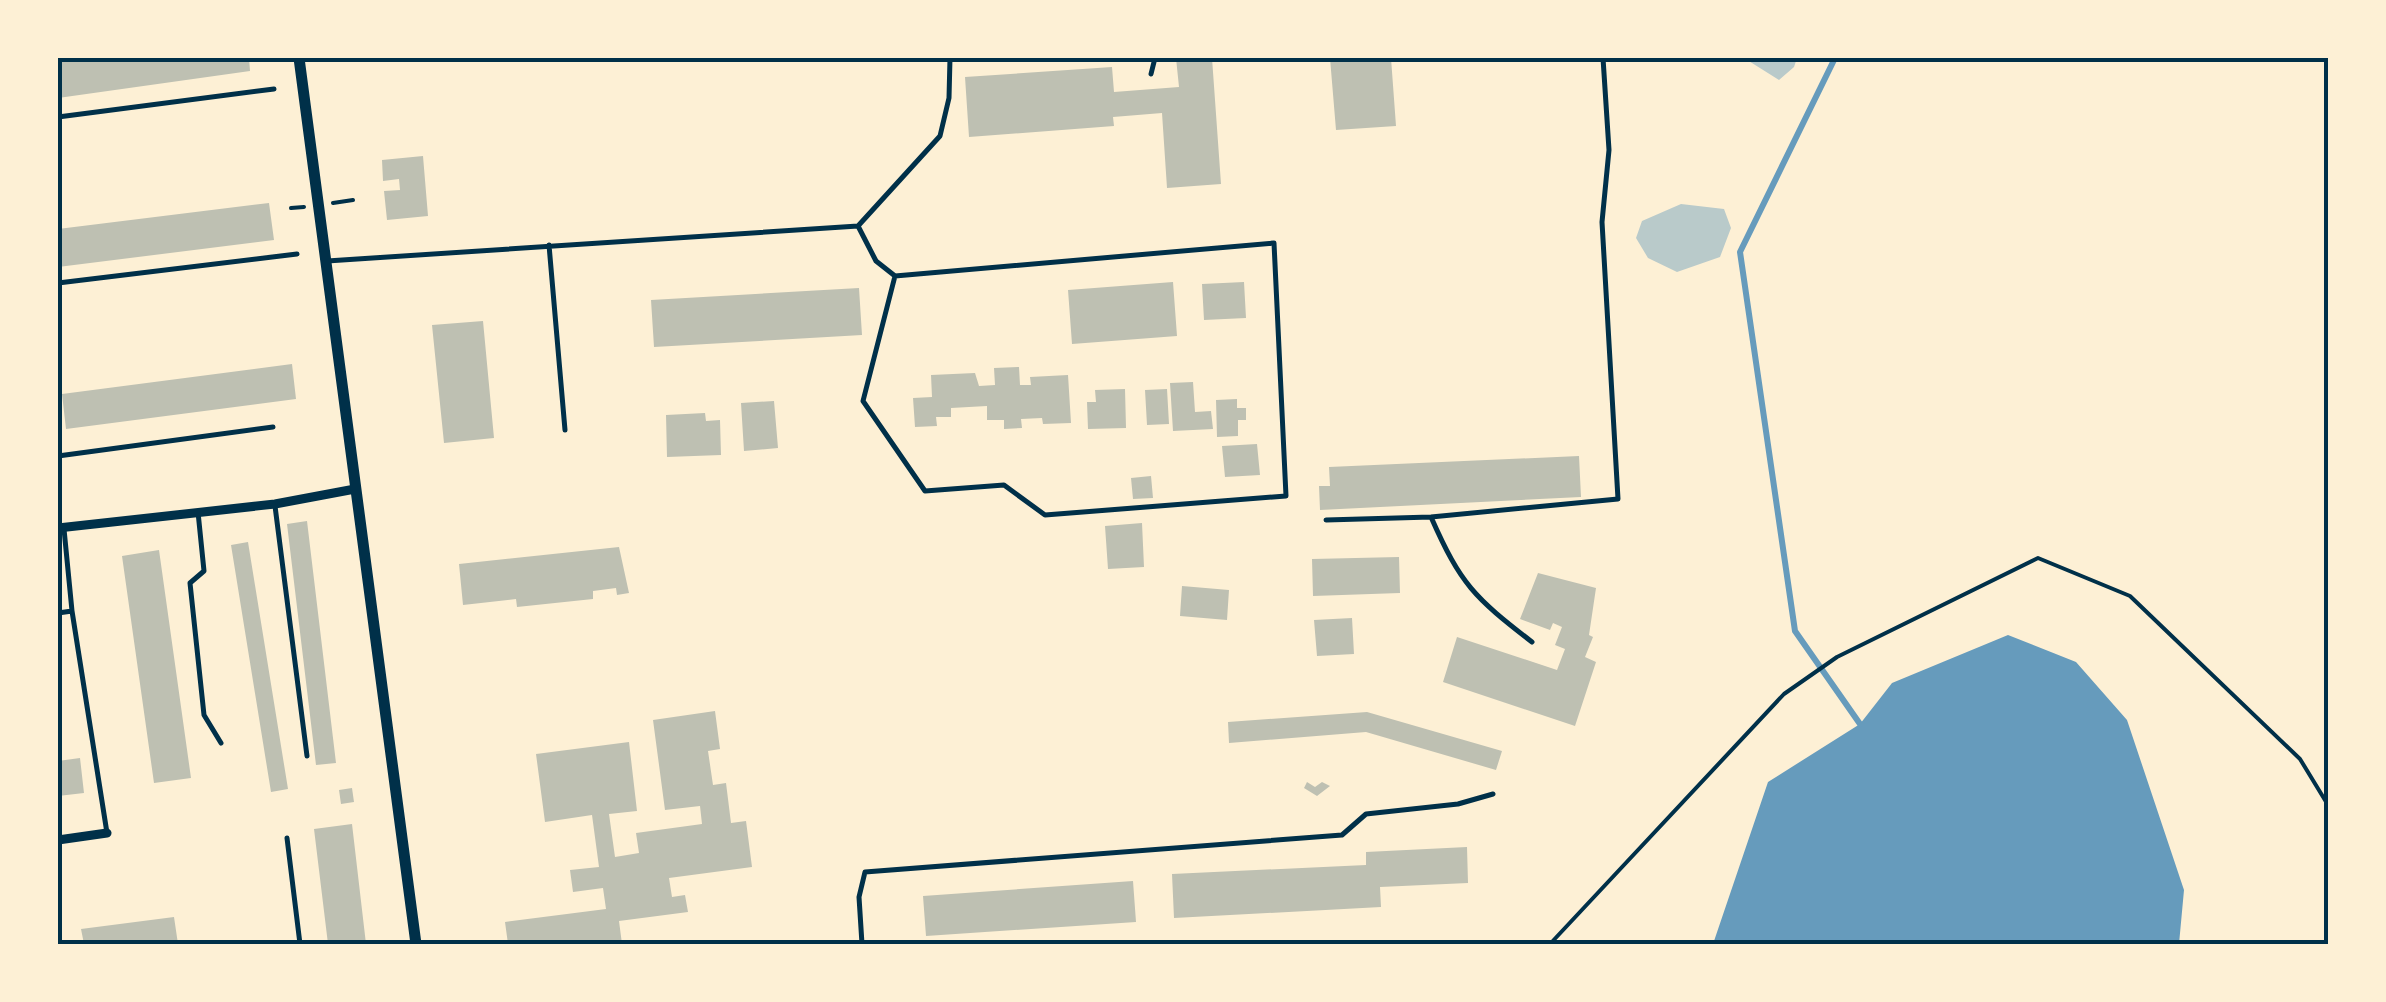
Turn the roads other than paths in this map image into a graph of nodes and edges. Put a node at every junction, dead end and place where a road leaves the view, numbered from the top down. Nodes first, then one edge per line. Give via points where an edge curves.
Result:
1 (299, 58) edge
2 (950, 58) edge
3 (1156, 58) edge
4 (1603, 58) edge
5 (1152, 74) dead end
6 (274, 89) dead end
7 (58, 117) edge
8 (858, 226) junction
9 (549, 246) junction
10 (297, 254) dead end
11 (324, 261) junction
12 (894, 276) junction
13 (58, 283) edge
14 (273, 427) dead end
15 (566, 430) dead end
16 (58, 456) edge
17 (355, 489) junction
18 (274, 504) junction
19 (198, 512) junction
20 (1431, 517) junction
21 (1326, 520) dead end
22 (61, 528) edge
23 (72, 611) junction
24 (58, 613) edge
25 (1532, 642) dead end
26 (220, 742) dead end
27 (307, 756) dead end
28 (1494, 794) dead end
29 (107, 833) joint
30 (287, 838) dead end
31 (58, 840) edge
32 (300, 944) edge
33 (416, 944) edge
34 (862, 944) edge

1 - 11 street
2 - 8 lane via 940,136
3 - 5 lane
4 - 20 lane via 1609,150 1602,222 1618,499
6 - 7 lane
8 - 9 lane
8 - 12 lane via 876,261
9 - 11 lane
9 - 15 lane
10 - 13 lane
11 - 17 street
12 - 12 lane via 1274,243 1286,496 1045,515 1004,485 925,491 863,400
14 - 16 lane
17 - 18 street
17 - 33 street
18 - 19 street
18 - 27 lane
19 - 22 street
19 - 26 lane via 204,571 190,583 204,715
20 - 21 lane
20 - 25 lane via 1474,598
22 - 23 lane
23 - 24 lane
23 - 29 lane
28 - 34 lane via 1366,814 1342,834 864,872
29 - 31 street
30 - 32 lane

